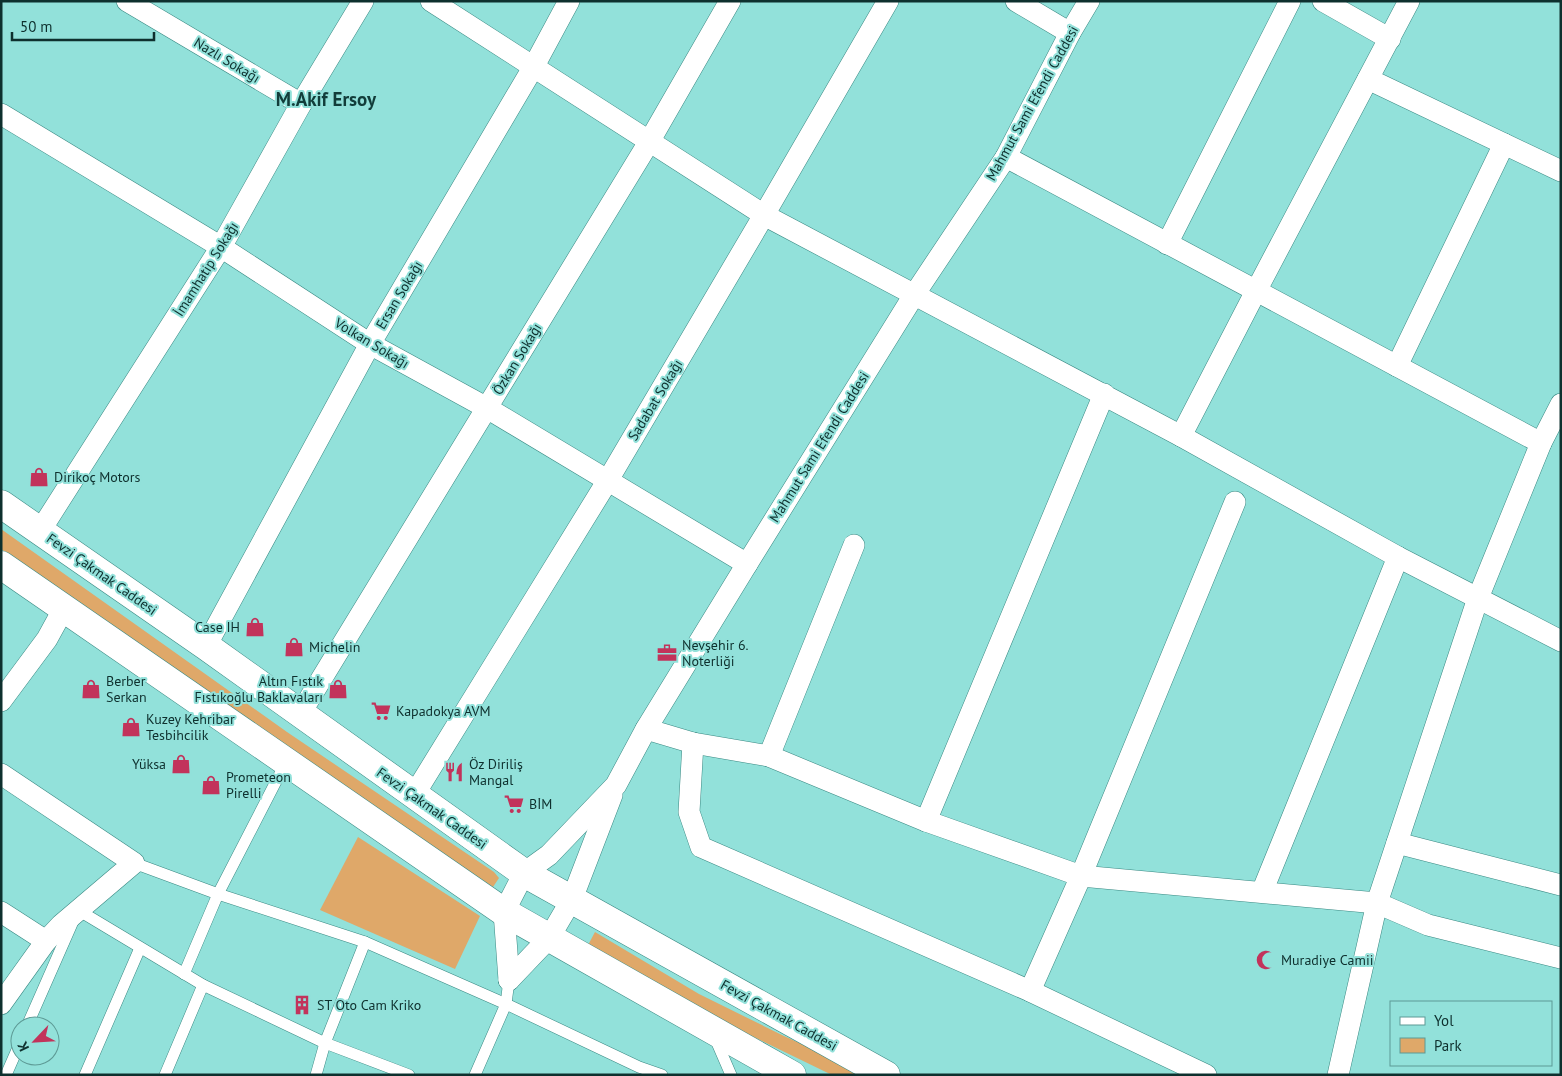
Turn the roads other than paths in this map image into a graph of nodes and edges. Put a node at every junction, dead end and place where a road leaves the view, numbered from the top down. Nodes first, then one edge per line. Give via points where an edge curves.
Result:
1 (127, 1) edge
2 (364, 1) edge
3 (431, 1) edge
4 (569, 1) edge
5 (730, 1) edge
6 (888, 1) edge
7 (1016, 1) edge
8 (1090, 1) edge
9 (1290, 1) edge
10 (1323, 1) edge
11 (1410, 1) edge
12 (1070, 33) junction
13 (1390, 39) junction
14 (534, 66) junction
15 (1368, 79) junction
16 (301, 104) junction
17 (1, 114) edge
18 (649, 142) junction
19 (1504, 144) junction
20 (1006, 157) junction
21 (1561, 171) edge
22 (764, 215) junction
23 (1167, 244) junction
24 (221, 247) junction
25 (1256, 292) junction
26 (914, 295) junction
27 (370, 344) junction
28 (1397, 366) junction
29 (1104, 394) junction
30 (1561, 404) edge
31 (487, 408) junction
32 (1181, 436) junction
33 (1541, 442) junction
34 (608, 480) junction
35 (1235, 502) dead end
36 (1, 504) edge
37 (40, 531) junction
38 (854, 545) dead end
39 (1398, 557) junction
40 (747, 564) junction
41 (1, 565) edge
42 (1478, 598) junction
43 (64, 608) junction
44 (1561, 641) edge
45 (206, 646) junction
46 (1, 701) edge
47 (300, 714) junction
48 (646, 729) junction
49 (693, 742) junction
50 (769, 756) junction
51 (286, 762) junction
52 (1, 774) edge
53 (616, 786) junction
54 (414, 795) junction
55 (926, 821) junction
56 (1397, 843) junction
57 (134, 863) junction
58 (524, 873) junction
59 (1081, 876) junction
60 (1560, 883) edge
61 (1262, 892) junction
62 (218, 894) junction
63 (572, 899) junction
64 (1377, 903) junction
65 (78, 910) junction
66 (1, 912) edge
67 (504, 912) junction
68 (550, 938) junction
69 (46, 941) junction
70 (365, 942) junction
71 (140, 948) junction
72 (1561, 958) edge
73 (184, 974) junction
74 (509, 980) junction
75 (203, 985) junction
76 (1030, 991) junction
77 (1, 1004) edge
78 (506, 1004) junction
79 (31, 1016) edge
80 (712, 1031) junction
81 (325, 1043) junction
82 (638, 1071) edge
83 (85, 1075) edge
84 (165, 1075) edge
85 (316, 1075) edge
86 (409, 1075) edge
87 (475, 1075) edge
88 (662, 1075) edge
89 (731, 1075) edge
90 (792, 1075) edge
91 (886, 1075) edge
92 (1206, 1075) edge
93 (1338, 1075) edge

1 - 16 street, Nazlı Sokağı
2 - 16 street, İmamhatip Sokağı
3 - 14 street
4 - 14 street, Ersan Sokağı
5 - 18 street, Özkan Sokağı
6 - 22 street, Sadabat Sokağı
7 - 12 street
8 - 12 street, Mahmut Sami Efendi Caddesi
9 - 23 street
10 - 13 street
11 - 13 street
12 - 20 street, Mahmut Sami Efendi Caddesi
13 - 15 street
14 - 18 street
14 - 27 street, Ersan Sokağı
15 - 19 street
15 - 25 street
16 - 24 street, İmamhatip Sokağı
17 - 24 street, Volkan Sokağı
18 - 22 street
18 - 31 street, Özkan Sokağı
19 - 21 street
19 - 28 street
20 - 23 street
20 - 26 street, Mahmut Sami Efendi Caddesi
22 - 26 street
22 - 34 street, Sadabat Sokağı
23 - 25 street
24 - 27 street, Volkan Sokağı
24 - 37 street, İmamhatip Sokağı
25 - 28 street
25 - 32 street
26 - 29 street
26 - 40 street, Mahmut Sami Efendi Caddesi
27 - 31 street, Volkan Sokağı
27 - 45 street, Ersan Sokağı
28 - 33 street
29 - 32 street
29 - 55 street
30 - 33 street
31 - 34 street, Volkan Sokağı
31 - 47 street, Özkan Sokağı
32 - 39 street
33 - 42 street
34 - 40 street, Volkan Sokağı
34 - 54 street, Sadabat Sokağı
35 - 59 street
36 - 37 main road, Fevzi Çakmak Caddesi
37 - 45 main road, Fevzi Çakmak Caddesi
38 - 50 street
39 - 42 street
39 - 61 street
40 - 48 street, Mahmut Sami Efendi Caddesi
41 - 43 main road
42 - 44 street
42 - 56 street
43 - 46 street via 48,639
43 - 51 main road
45 - 47 main road, Fevzi Çakmak Caddesi
47 - 54 main road, Fevzi Çakmak Caddesi
48 - 49 street
48 - 53 street, Mahmut Sami Efendi Caddesi
49 - 50 street
49 - 76 street via 689,812 701,847
50 - 55 street
51 - 62 lane
51 - 67 main road
52 - 57 street
53 - 58 street, Mahmut Sami Efendi Caddesi via 549,855
53 - 63 street
54 - 58 main road, Fevzi Çakmak Caddesi
55 - 59 street
56 - 60 street
56 - 64 street
57 - 62 lane
57 - 65 street
58 - 63 main road, Fevzi Çakmak Caddesi
58 - 67 street
59 - 61 street
59 - 76 street
61 - 64 street
62 - 70 lane
62 - 73 lane
63 - 68 street
63 - 91 main road, Fevzi Çakmak Caddesi
64 - 72 street via 1428,925
64 - 93 street
65 - 69 street
65 - 71 lane
65 - 79 lane
66 - 69 street
67 - 68 main road
67 - 74 street
68 - 74 street
68 - 80 main road
69 - 77 street
70 - 78 lane
70 - 81 lane
71 - 73 lane
71 - 83 lane
73 - 75 lane
74 - 78 lane
75 - 81 lane
75 - 84 lane
76 - 92 street
78 - 82 lane
78 - 87 lane
80 - 89 lane
80 - 90 main road
81 - 85 lane
81 - 86 lane
82 - 88 lane

